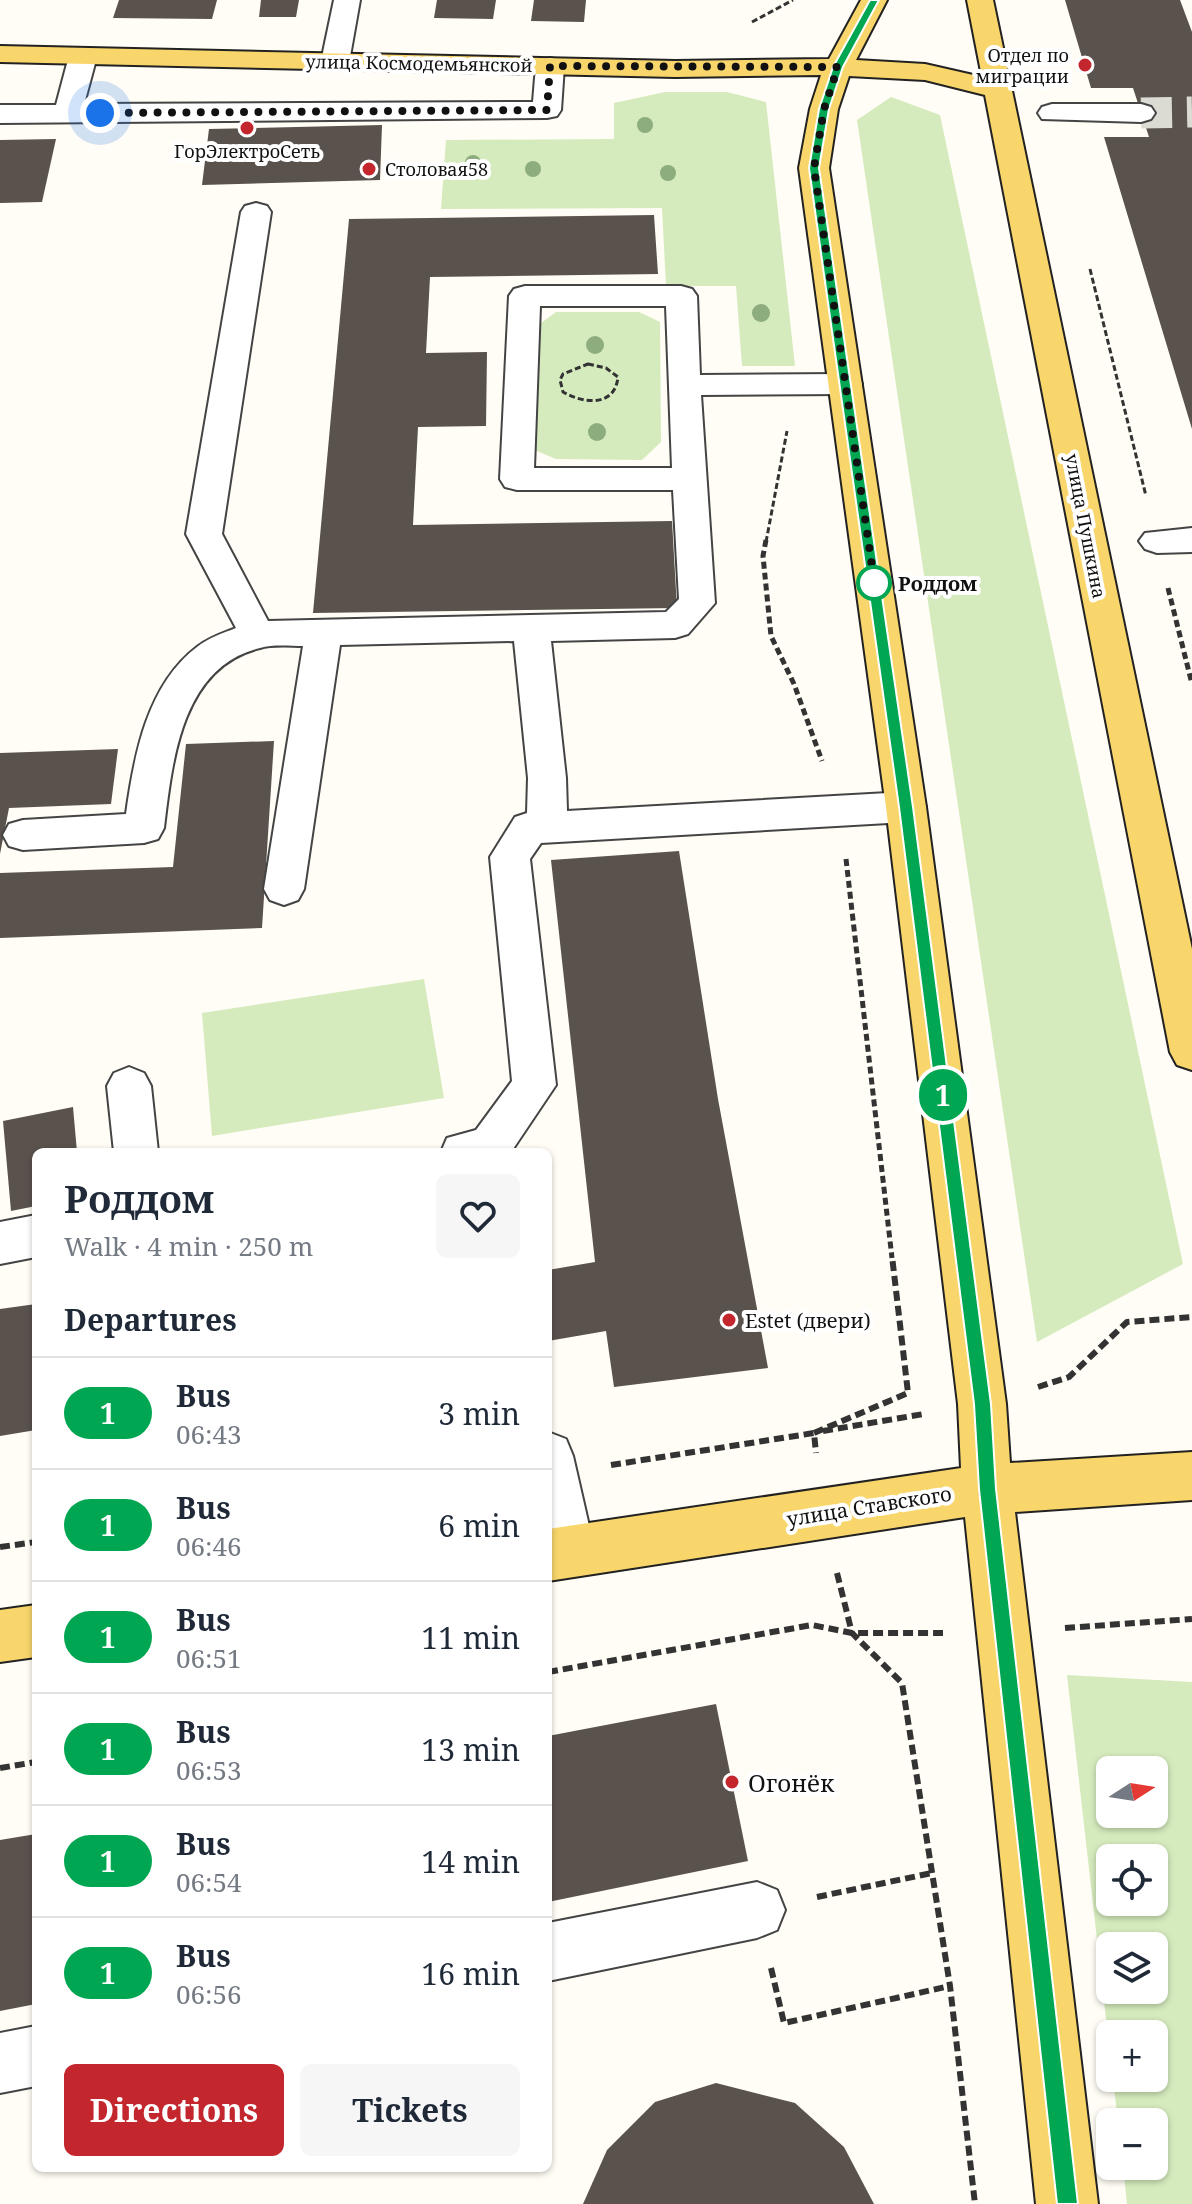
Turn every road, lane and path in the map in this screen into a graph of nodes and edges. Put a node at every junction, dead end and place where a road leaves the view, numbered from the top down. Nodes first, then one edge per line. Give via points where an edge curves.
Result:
1 (347, 0) edge
2 (874, 0) edge
3 (980, 0) edge
4 (0, 54) edge
5 (83, 56) junction
6 (335, 62) junction
7 (550, 66) junction
8 (838, 67) junction
9 (1000, 90) junction
10 (68, 113) junction
11 (1052, 113) dead end
12 (1141, 113) tunnel mouth
13 (0, 114) edge
14 (256, 212) dead end
15 (1089, 266) dead end
16 (588, 364) joint
17 (793, 384) junction
18 (846, 384) junction
19 (684, 385) junction
20 (690, 479) junction
21 (1192, 540) edge
22 (1157, 541) junction
23 (531, 628) junction
24 (324, 632) junction
25 (257, 634) junction
26 (1192, 684) edge
27 (906, 807) junction
28 (840, 812) junction
29 (547, 827) junction
30 (23, 835) dead end
31 (284, 889) dead end
32 (1192, 1052) edge
33 (129, 1086) dead end
34 (136, 1148) edge
35 (483, 1148) edge
36 (32, 1237) edge
37 (0, 1243) edge
38 (814, 1433) dead end
39 (1192, 1476) edge
40 (987, 1489) junction
41 (552, 1495) edge
42 (32, 1543) edge
43 (0, 1547) edge
44 (558, 1553) edge
45 (32, 1632) edge
46 (0, 1636) edge
47 (552, 1671) edge
48 (32, 1763) edge
49 (0, 1768) edge
50 (932, 1873) junction
51 (757, 1910) junction
52 (552, 1951) edge
53 (950, 1986) junction
54 (32, 2057) edge
55 (0, 2063) edge
56 (975, 2204) edge
57 (1067, 2204) edge

1 - 6 street
2 - 8 main road
3 - 9 main road, улица Пушкина
4 - 5 main road, улица Космодемьянской
5 - 6 main road, улица Космодемьянской
5 - 10 street
6 - 7 main road, улица Космодемьянской
7 - 8 main road, улица Космодемьянской
7 - 10 street via 547,110
8 - 9 main road, улица Космодемьянской via 925,72
8 - 18 main road via 814,168
9 - 32 main road, улица Пушкина
10 - 13 street
11 - 12 street
14 - 25 street via 204,534
15 - 22 path
16 - 16 path via 563,374 563,392 587,402 612,395 618,377
17 - 18 street
17 - 19 street
17 - 28 path via 763,556 771,636
18 - 27 main road
19 - 20 street
19 - 20 street via 681,296 525,296 517,479
20 - 23 street via 697,603 675,625
21 - 22 street
22 - 26 path
23 - 24 street
23 - 29 street
24 - 25 street
24 - 31 street
25 - 30 street via 208,656 173,699 154,752 144,828
27 - 28 street
27 - 40 main road via 982,1404
28 - 29 street
28 - 38 path via 908,1393
29 - 35 street via 529,828 510,857 534,1085
33 - 34 street
36 - 37 street
39 - 40 main road, улица Ставского
40 - 44 main road, улица Ставского
40 - 57 main road
41 - 44 street
42 - 43 path
45 - 46 main road
47 - 50 path via 812,1625 852,1633 902,1683
48 - 49 path
50 - 51 path
50 - 53 path
51 - 52 street
51 - 53 path via 784,2023
53 - 56 path
54 - 55 street

